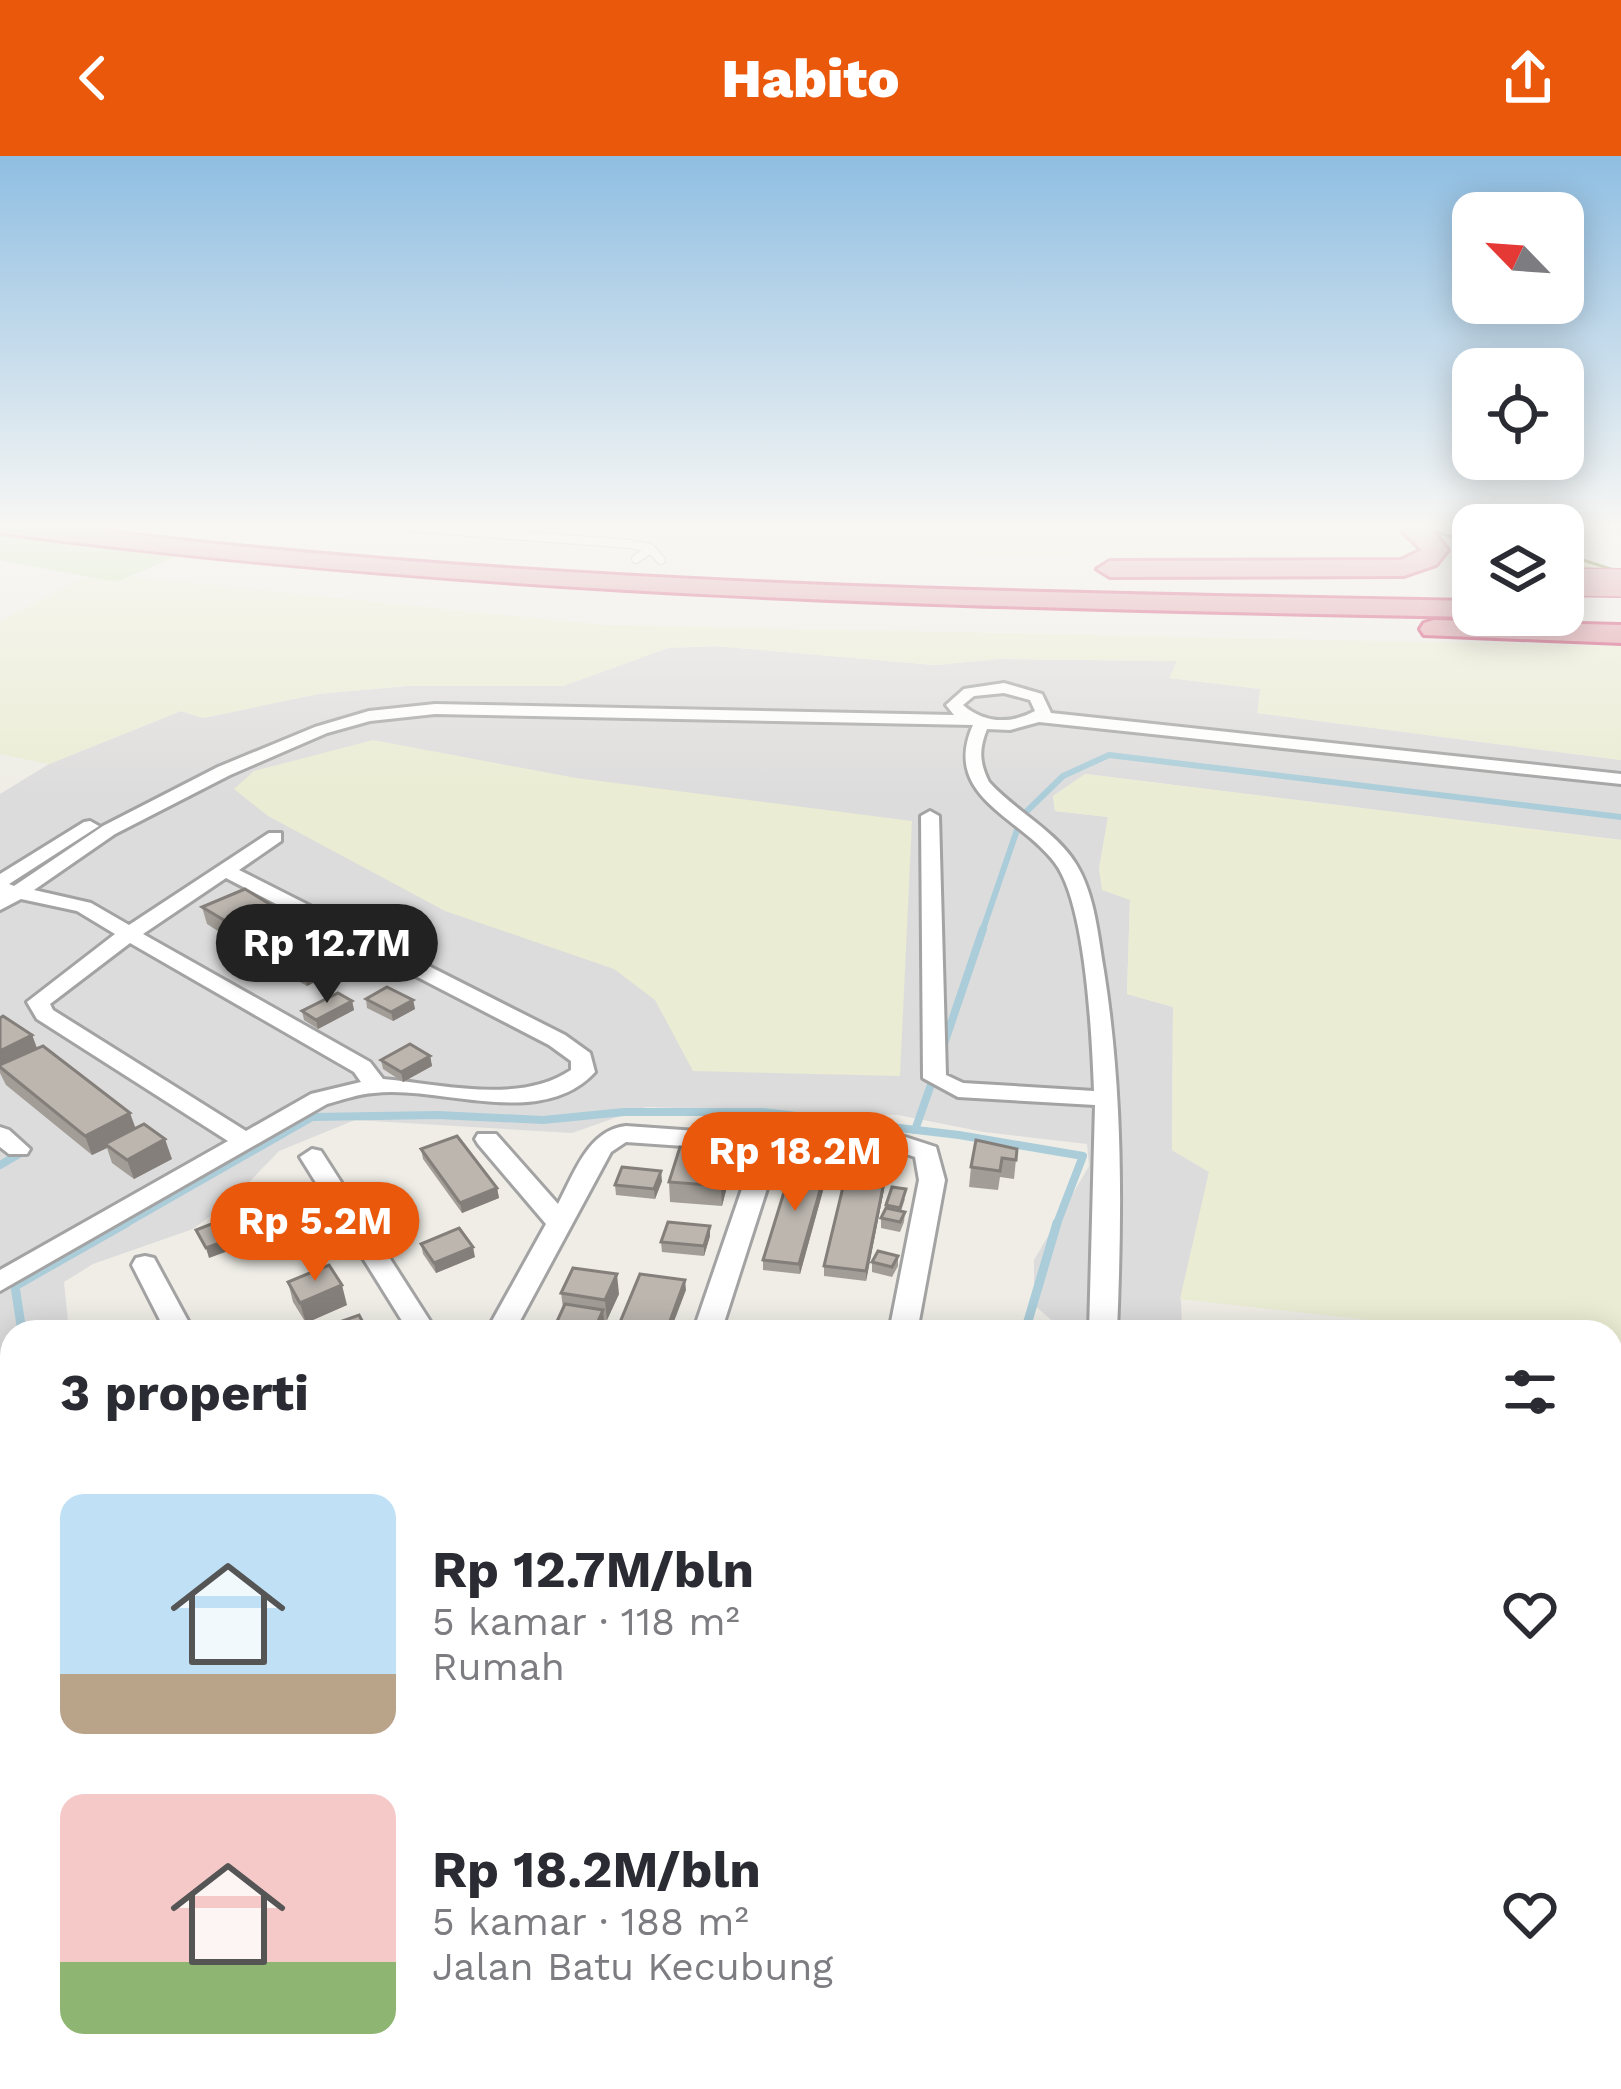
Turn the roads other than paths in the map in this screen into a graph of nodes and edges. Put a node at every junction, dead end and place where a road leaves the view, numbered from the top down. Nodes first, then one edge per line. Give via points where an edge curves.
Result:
1 (1062, 615) edge
2 (1621, 634) edge
3 (514, 705) junction
4 (1042, 712) junction
5 (970, 718) junction
6 (1621, 769) edge
7 (1621, 779) edge
8 (930, 816) dead end
9 (275, 837) dead end
10 (225, 870) junction
11 (44, 874) junction
12 (9, 883) edge
13 (0, 904) edge
14 (83, 908) junction
15 (129, 934) junction
16 (376, 1084) junction
17 (1105, 1100) junction
18 (487, 1139) dead end
19 (244, 1140) junction
20 (769, 1144) junction
21 (312, 1157) dead end
22 (560, 1224) junction
23 (145, 1265) dead end
24 (0, 1282) edge
25 (174, 1320) edge
26 (414, 1320) edge
27 (507, 1320) edge
28 (711, 1320) edge
29 (905, 1320) edge
30 (1103, 1320) edge

1 - 2 highway
3 - 5 street
3 - 11 street via 369,716 321,730 109,830
3 - 12 street via 430,698 301,723 244,745
4 - 5 street via 1008,725
4 - 5 street via 1028,693 991,688 954,705
4 - 6 street
4 - 7 street
5 - 17 street via 970,769 1066,863 1083,909 1104,1034
8 - 17 street via 935,1078 958,1090
9 - 10 street
10 - 15 street
10 - 16 street via 582,1058 572,1084 550,1092
11 - 12 street
11 - 14 street via 74,892
12 - 13 street
12 - 14 street
14 - 15 street
15 - 16 street via 362,1067
15 - 19 street via 38,1002 45,1014
16 - 19 street via 319,1099
17 - 30 street
18 - 22 street
19 - 24 street
20 - 22 street via 616,1136 601,1148
20 - 28 street
20 - 29 street via 870,1140 927,1152 932,1180
21 - 26 street
22 - 27 street
23 - 25 street

